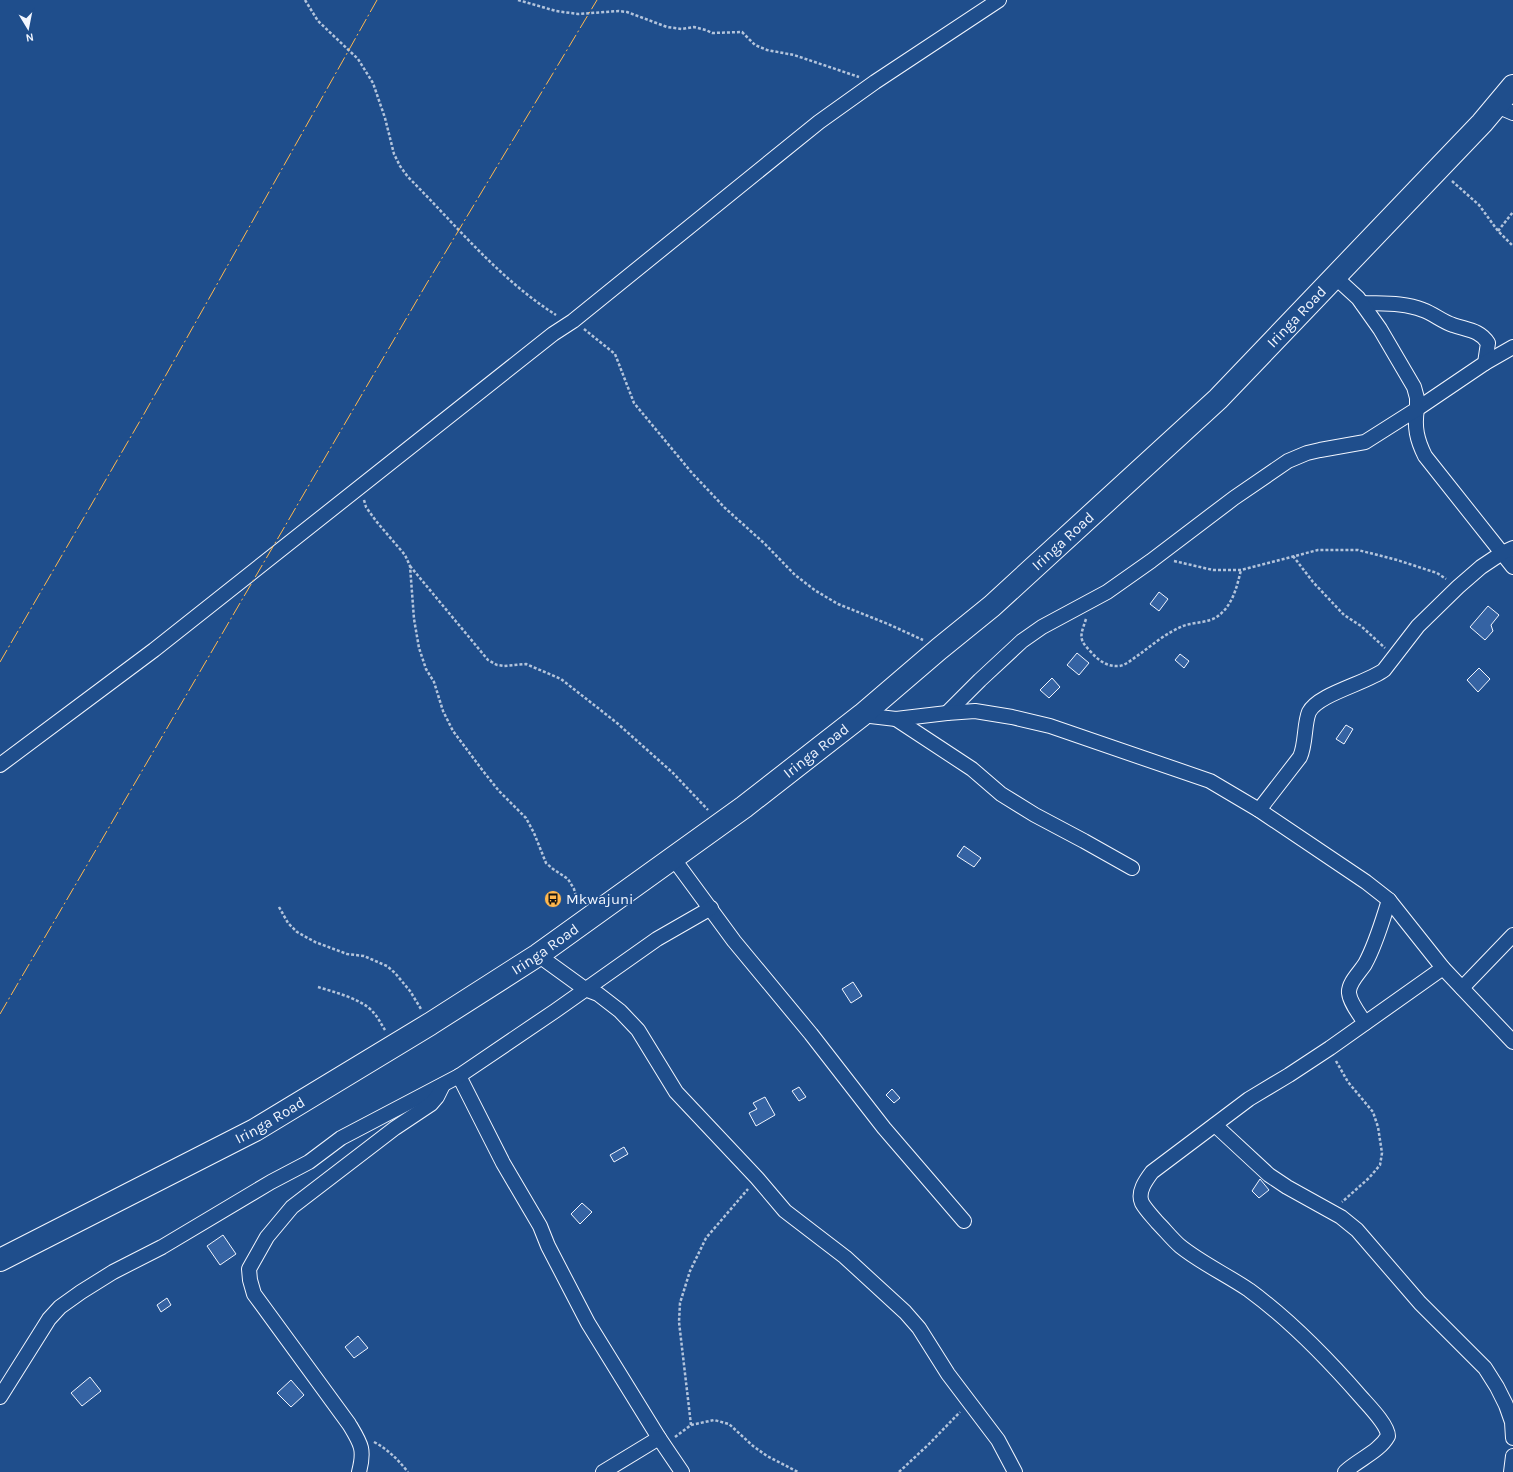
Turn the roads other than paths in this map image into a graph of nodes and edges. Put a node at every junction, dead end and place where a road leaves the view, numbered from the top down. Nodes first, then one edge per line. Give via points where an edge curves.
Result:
1 (999, 0) edge
2 (1513, 86) edge
3 (1505, 109) edge
4 (1334, 276) junction
5 (1362, 303) junction
6 (1513, 347) edge
7 (1485, 364) junction
8 (1417, 409) junction
9 (1508, 551) edge
10 (1513, 567) edge
11 (947, 713) junction
12 (862, 715) junction
13 (896, 719) junction
14 (0, 765) edge
15 (1259, 810) junction
16 (673, 858) junction
17 (1132, 868) dead end
18 (1389, 900) junction
19 (711, 908) junction
20 (1513, 935) edge
21 (538, 955) junction
22 (1443, 968) junction
23 (1462, 988) junction
24 (585, 989) junction
25 (1365, 1023) junction
26 (1513, 1042) edge
27 (459, 1076) junction
28 (443, 1085) junction
29 (1215, 1125) junction
30 (964, 1221) dead end
31 (0, 1260) edge
32 (0, 1397) edge
33 (1513, 1438) edge
34 (661, 1442) junction
35 (1513, 1456) edge
36 (359, 1472) edge
37 (602, 1472) edge
38 (682, 1472) edge
39 (1015, 1472) edge
40 (1346, 1472) edge
41 (1511, 1472) edge

1 - 14 street via 819,122 573,321 553,334 154,650
2 - 3 highway, Iringa Road
3 - 4 highway, Iringa Road via 1482,123
4 - 5 street
4 - 12 highway, Iringa Road via 1218,399 992,606
5 - 7 street via 1410,305 1453,325 1477,332 1488,343
5 - 8 street via 1414,387
6 - 7 street
7 - 8 street
8 - 9 street via 1415,428 1418,443 1426,456
8 - 11 street via 1365,442 1307,453 1288,461 1089,603 1042,627 1022,641
9 - 10 street
9 - 15 street via 1480,567 1458,587 1418,626 1384,670 1317,703 1312,708 1308,714 1300,757
11 - 13 street
11 - 15 street via 975,711 1050,726 1210,781
12 - 13 street
12 - 16 highway, Iringa Road
13 - 17 street via 972,769 1001,794 1034,815
15 - 18 street
16 - 19 street
16 - 21 highway, Iringa Road
18 - 22 street
18 - 25 street via 1375,944 1349,992
19 - 24 street via 658,939
19 - 30 street via 734,941 884,1128
20 - 23 street
21 - 24 street
21 - 31 highway, Iringa Road via 255,1130
22 - 23 street
22 - 25 street
23 - 26 street
24 - 27 street
24 - 39 street via 598,994 620,1011 638,1030 676,1092 785,1211 845,1257 905,1312 998,1440
25 - 29 street via 1249,1099
27 - 28 street
27 - 34 street via 503,1162 540,1226 588,1323
28 - 32 street via 341,1138 309,1162 114,1272 60,1306 49,1319
28 - 36 street via 431,1104 292,1207 267,1237 249,1269 254,1294 361,1444 362,1461
29 - 33 street via 1269,1175 1341,1217 1357,1230 1420,1303 1485,1368 1506,1405 1512,1422
29 - 40 street via 1152,1172 1141,1194 1142,1202 1180,1245 1249,1291 1285,1320 1338,1370 1386,1428 1388,1436 1385,1442
34 - 37 street
34 - 38 street
35 - 41 street

